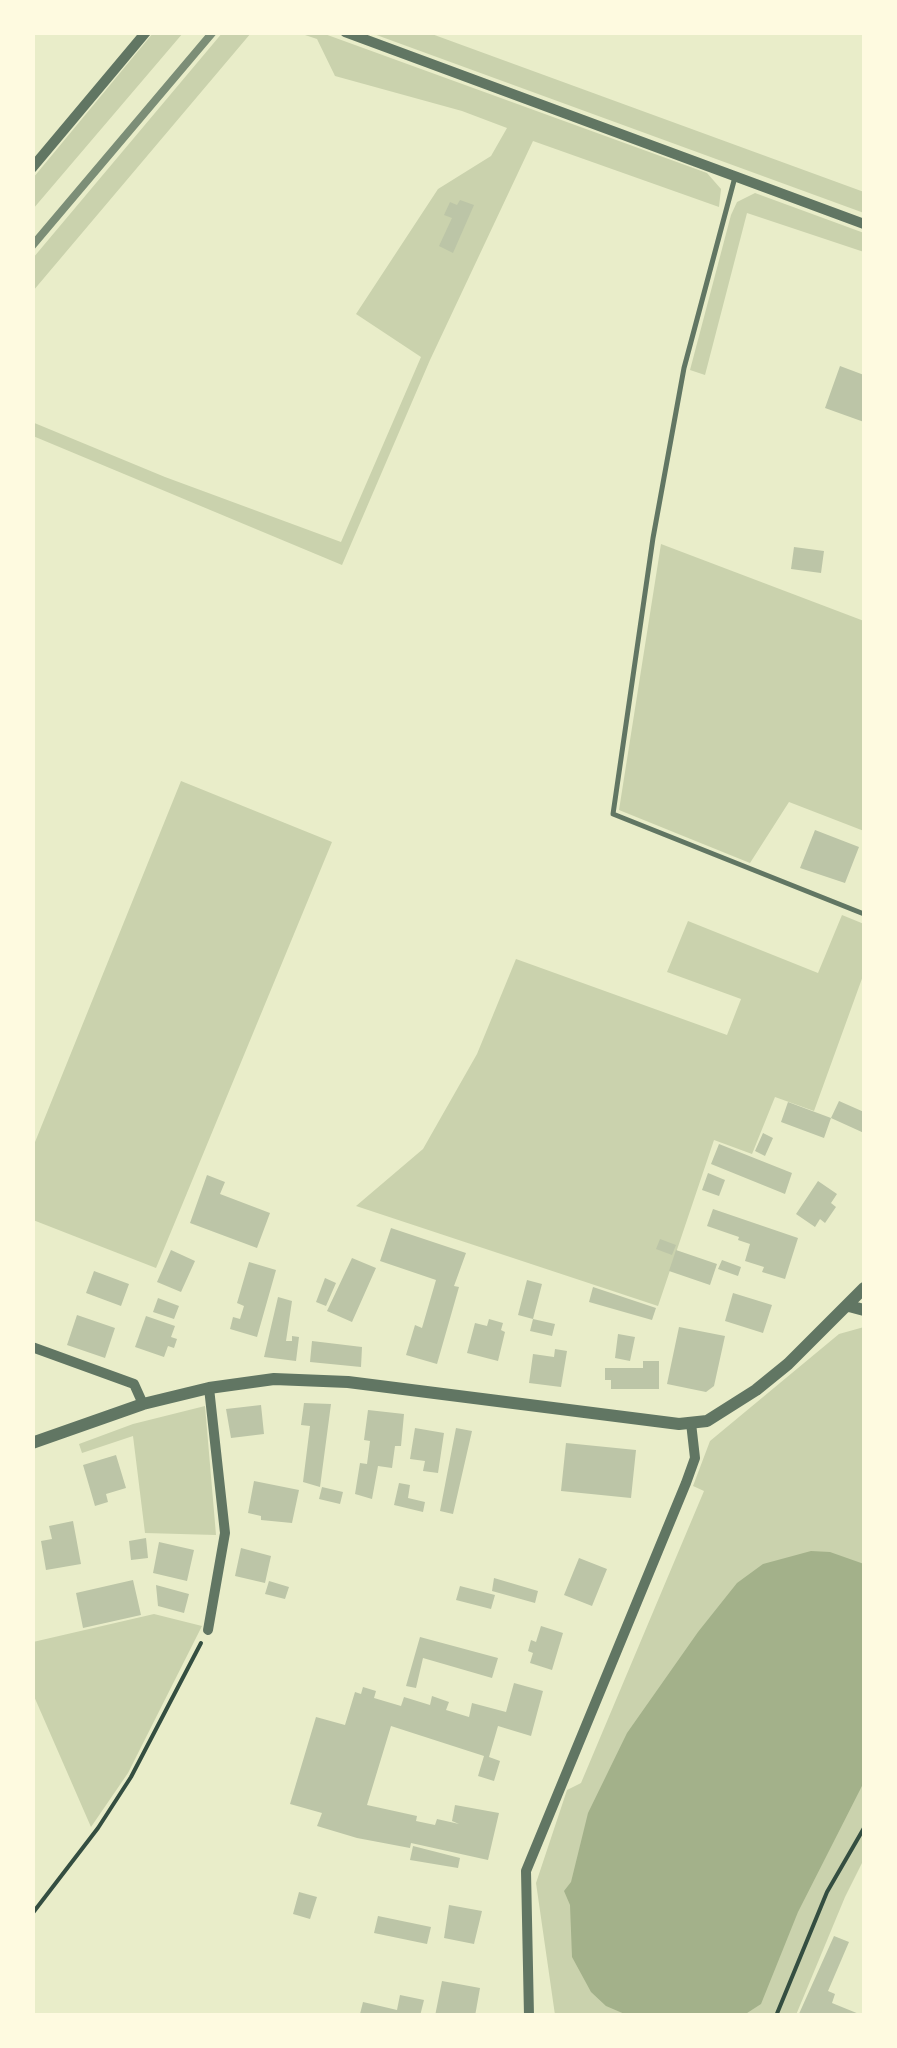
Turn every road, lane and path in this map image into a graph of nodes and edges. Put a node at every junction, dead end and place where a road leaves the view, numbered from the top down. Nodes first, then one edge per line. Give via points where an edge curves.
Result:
1 (146, 32) edge
2 (345, 32) edge
3 (32, 168) edge
4 (735, 176) junction
5 (864, 224) edge
6 (864, 914) edge
7 (864, 1288) edge
8 (849, 1306) junction
9 (864, 1310) edge
10 (32, 1346) edge
11 (209, 1388) junction
12 (142, 1404) junction
13 (691, 1423) junction
14 (32, 1443) edge
15 (208, 1630) joint
16 (864, 1828) edge
17 (32, 1914) edge
18 (529, 2016) edge
19 (776, 2016) edge

1 - 3 street
2 - 4 street
4 - 5 street
4 - 6 lane via 684,368 613,814
7 - 8 street
8 - 9 street
8 - 13 street via 756,1390 707,1422
10 - 12 street via 134,1384
11 - 12 street
11 - 13 street via 274,1380 348,1382
11 - 15 street via 225,1533
12 - 14 street
13 - 18 street via 695,1458 686,1484 526,1870
15 - 17 path via 131,1777
16 - 19 path via 828,1892

